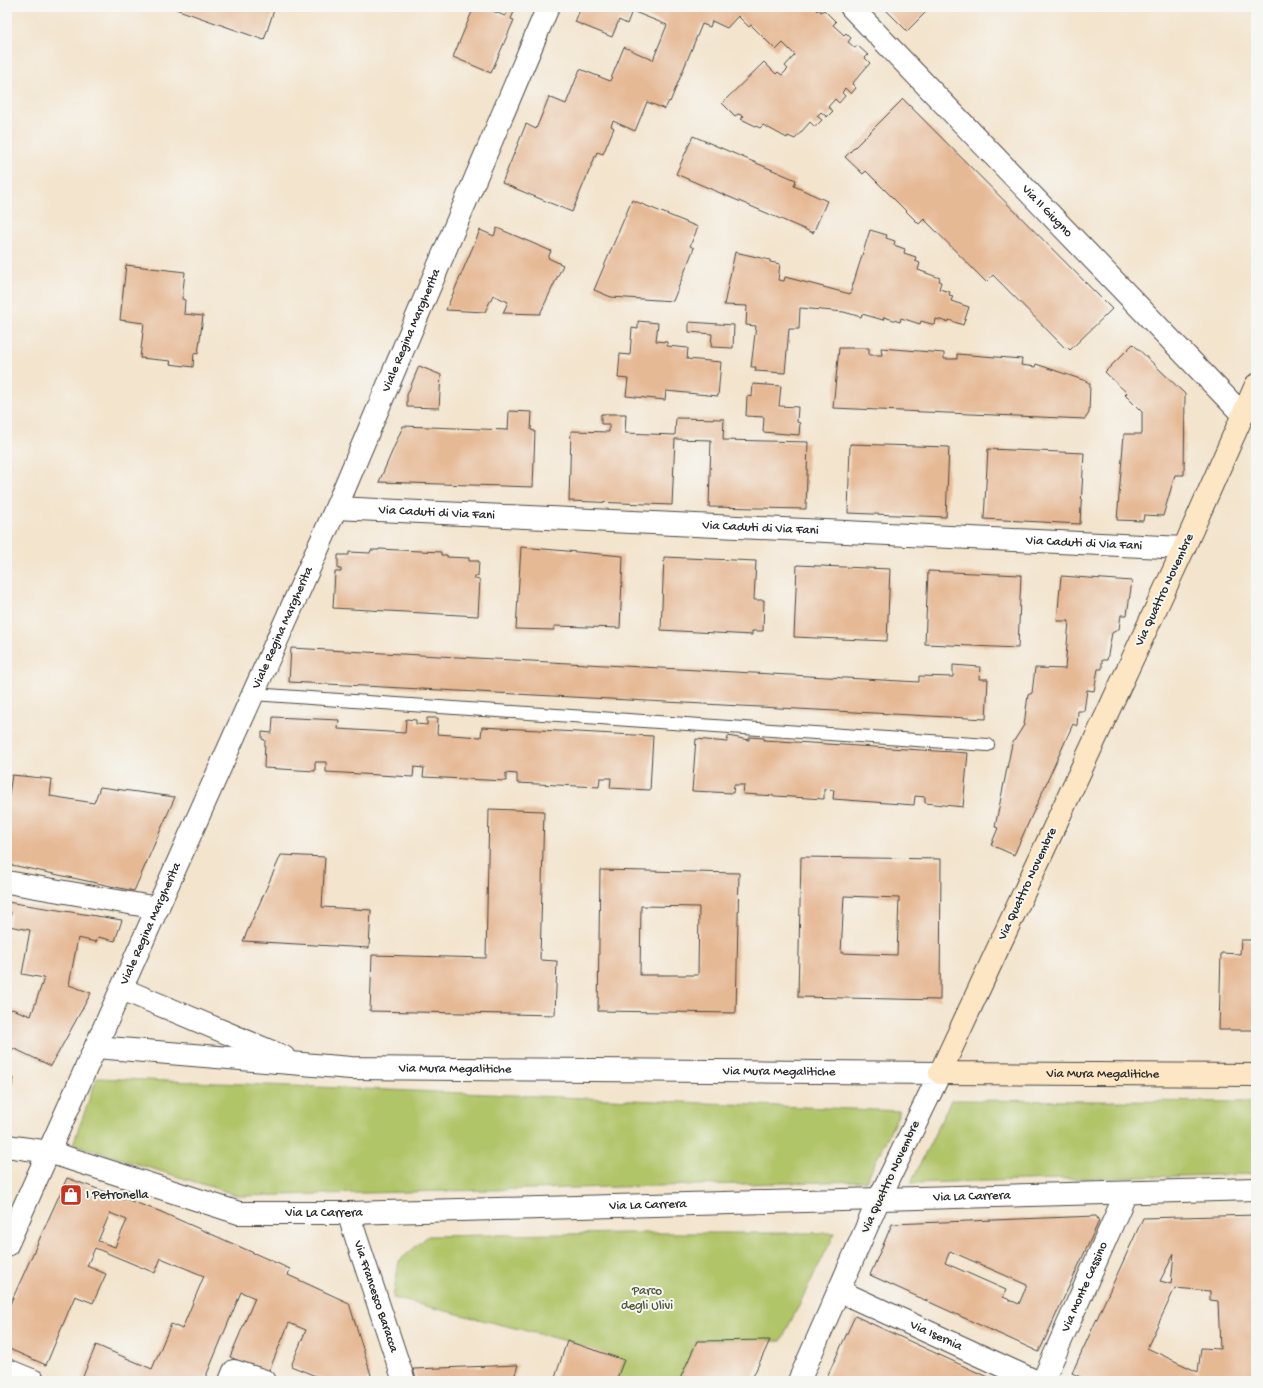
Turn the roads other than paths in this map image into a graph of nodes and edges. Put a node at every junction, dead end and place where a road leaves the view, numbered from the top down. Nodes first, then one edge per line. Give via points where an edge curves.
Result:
1 (548, 7) edge
2 (851, 7) edge
3 (1256, 385) edge
4 (1243, 415) junction
5 (336, 508) junction
6 (1184, 548) junction
7 (253, 694) junction
8 (988, 745) dead end
9 (7, 882) edge
10 (158, 908) junction
11 (122, 989) junction
12 (96, 1047) junction
13 (301, 1065) junction
14 (940, 1073) junction
15 (1256, 1074) edge
16 (7, 1146) edge
17 (49, 1152) junction
18 (1256, 1189) edge
19 (1126, 1193) junction
20 (879, 1199) junction
21 (348, 1213) junction
22 (7, 1245) edge
23 (839, 1291) junction
24 (7, 1370) edge
25 (34, 1381) edge
26 (230, 1381) edge
27 (265, 1381) edge
28 (404, 1381) edge
29 (799, 1381) edge
30 (1035, 1381) edge
31 (1043, 1381) edge

1 - 5 street, Viale Regina Margherita
2 - 4 street, Via II Giugno
3 - 4 main road, Via Quattro Novembre
4 - 6 main road, Via Quattro Novembre
5 - 6 street, Via Caduti di Via Fani
5 - 7 street, Viale Regina Margherita
6 - 14 main road, Via Quattro Novembre
7 - 8 lane
7 - 10 street, Viale Regina Margherita
9 - 10 street
10 - 11 street, Viale Regina Margherita
11 - 12 street, Viale Regina Margherita
11 - 13 street
12 - 13 street, Via Mura Megalitiche
12 - 17 street, Viale Regina Margherita
13 - 14 street, Via Mura Megalitiche via 367,1068
14 - 15 main road, Via Mura Megalitiche
14 - 20 street, Via Quattro Novembre
16 - 17 street, Via La Carrera
17 - 21 street, Via La Carrera via 239,1213
17 - 22 street, Viale Regina Margherita
18 - 19 street, Via La Carrera
19 - 20 street, Via La Carrera
19 - 31 street, Via Monte Cassino
20 - 21 street, Via La Carrera
20 - 23 street, Via Quattro Novembre
21 - 28 street, Via Francesco Baracca
23 - 29 street, Via Quattro Novembre
23 - 30 street, Via Isernia
24 - 25 street
26 - 27 street via 234,1371

